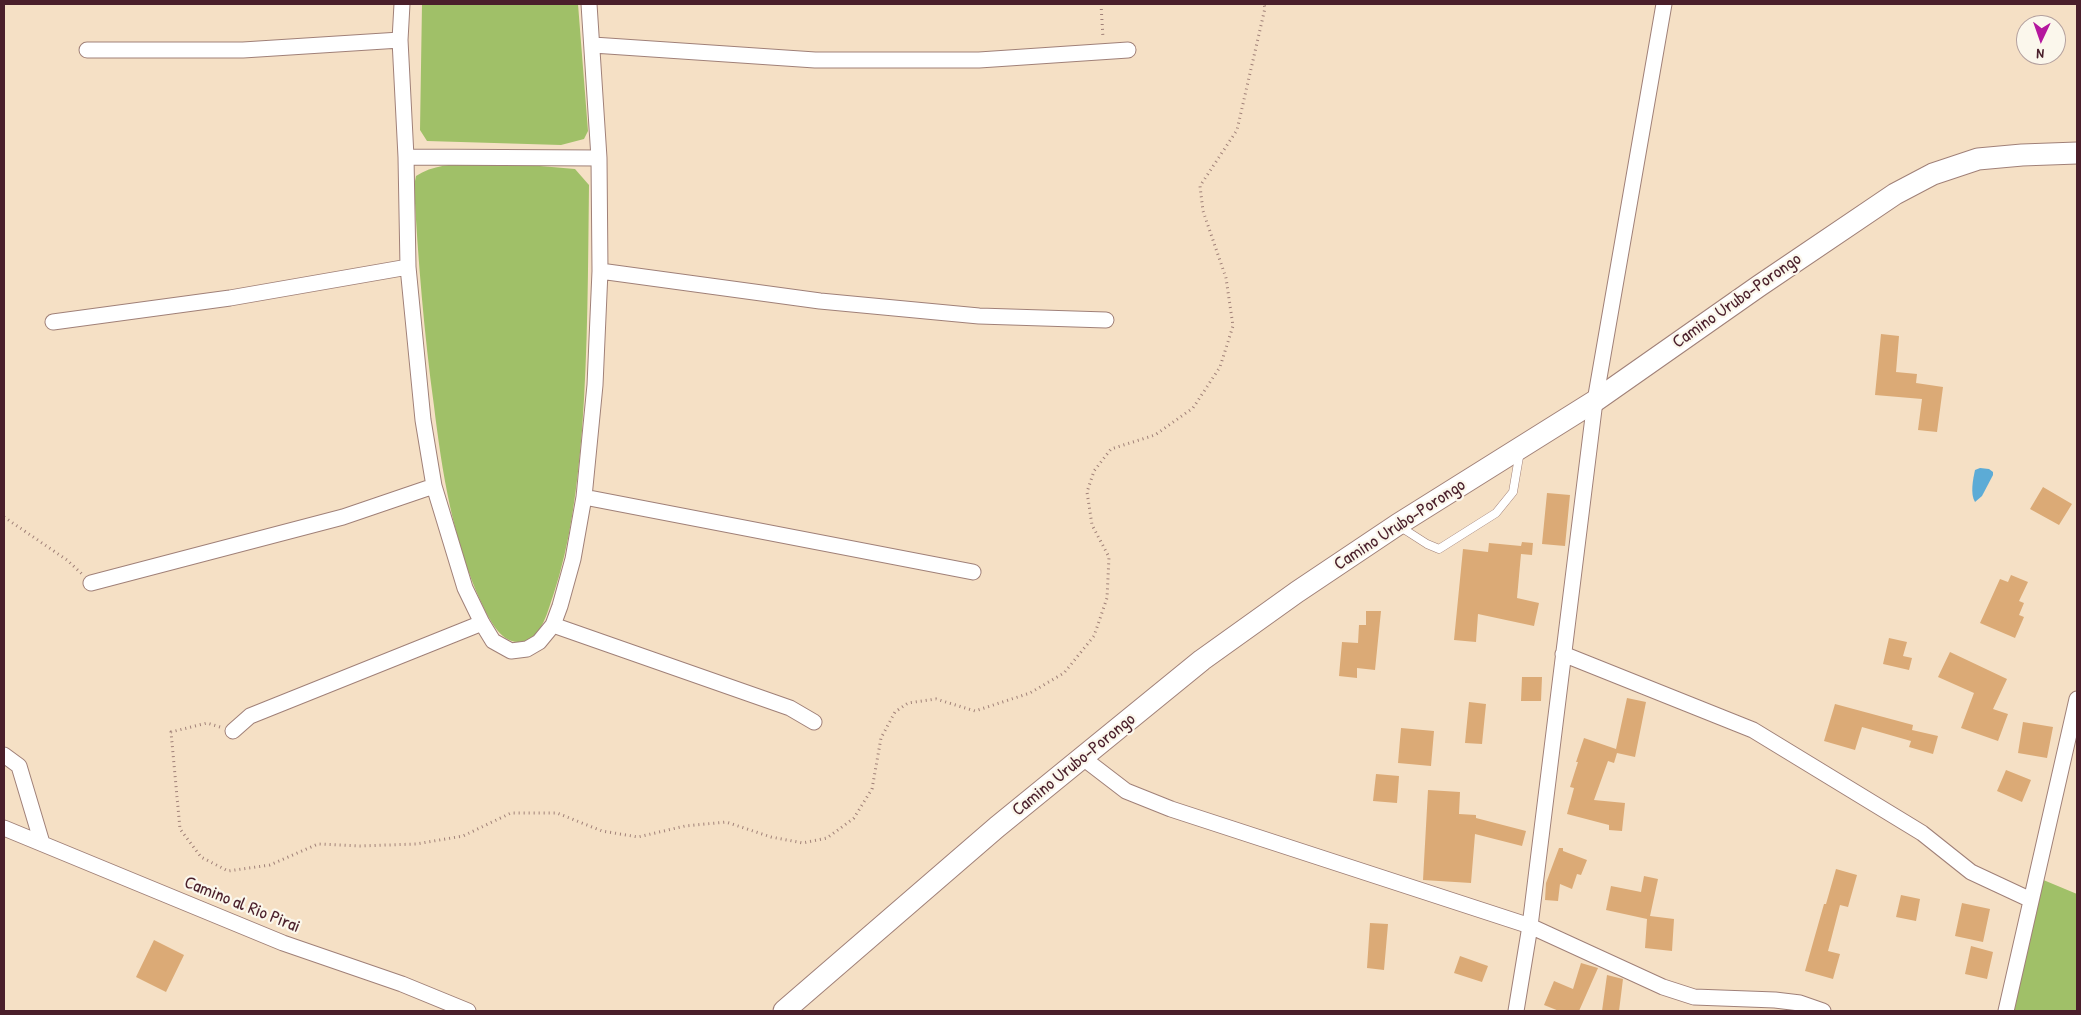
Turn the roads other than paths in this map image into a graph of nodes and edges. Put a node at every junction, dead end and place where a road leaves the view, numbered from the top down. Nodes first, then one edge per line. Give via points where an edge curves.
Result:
1 (402, 4) edge
2 (589, 4) edge
3 (1664, 4) edge
4 (400, 40) junction
5 (593, 45) junction
6 (87, 50) dead end
7 (1128, 50) dead end
8 (2077, 153) edge
9 (406, 157) junction
10 (599, 158) junction
11 (408, 267) junction
12 (600, 271) junction
13 (1106, 320) dead end
14 (52, 322) dead end
15 (1595, 400) junction
16 (1521, 447) junction
17 (434, 486) junction
18 (584, 497) junction
19 (1397, 525) junction
20 (973, 572) dead end
21 (91, 583) road end
22 (482, 623) junction
23 (553, 625) junction
24 (1563, 654) junction
25 (2077, 699) edge
26 (814, 722) dead end
27 (233, 731) road end
28 (4, 755) edge
29 (1083, 758) junction
30 (4, 828) edge
31 (42, 843) junction
32 (2031, 900) junction
33 (1530, 926) junction
34 (468, 1011) edge
35 (784, 1011) edge
36 (1516, 1011) edge
37 (1823, 1011) edge
38 (2006, 1011) edge

1 - 4 street
2 - 5 street
3 - 15 street
4 - 6 street via 243,50
4 - 9 street
5 - 7 street via 815,60 979,60
5 - 10 street
8 - 15 main road, Camino Urubo-Porongo via 1978,158 1933,174 1895,194
9 - 10 street
9 - 11 street
10 - 12 street
11 - 14 street via 230,298
11 - 17 street via 423,420
12 - 13 street via 830,302 978,316
12 - 18 street via 595,385
15 - 16 main road, Camino Urubo-Porongo
15 - 24 street
16 - 19 main road, Camino Urubo-Porongo
16 - 19 lane via 1513,492 1496,513 1440,549
17 - 21 street via 342,517
17 - 22 street via 464,588
18 - 20 street
18 - 23 street via 573,559
19 - 29 main road, Camino Urubo-Porongo via 1202,660
22 - 23 street via 493,641 511,651 527,649 539,642
22 - 27 street via 250,716
23 - 26 street via 790,708
24 - 32 street via 1753,730 1922,833 1971,872
24 - 33 street
25 - 32 street
28 - 31 street via 20,766
29 - 33 street via 1126,791 1171,809
29 - 35 main road, Camino Urubo-Porongo via 997,827
30 - 31 street, Camino al Rio Pirai
31 - 34 street, Camino al Rio Pirai via 283,943 402,984
32 - 38 street
33 - 36 street
33 - 37 street via 1663,987 1694,997 1775,1000 1800,1003

